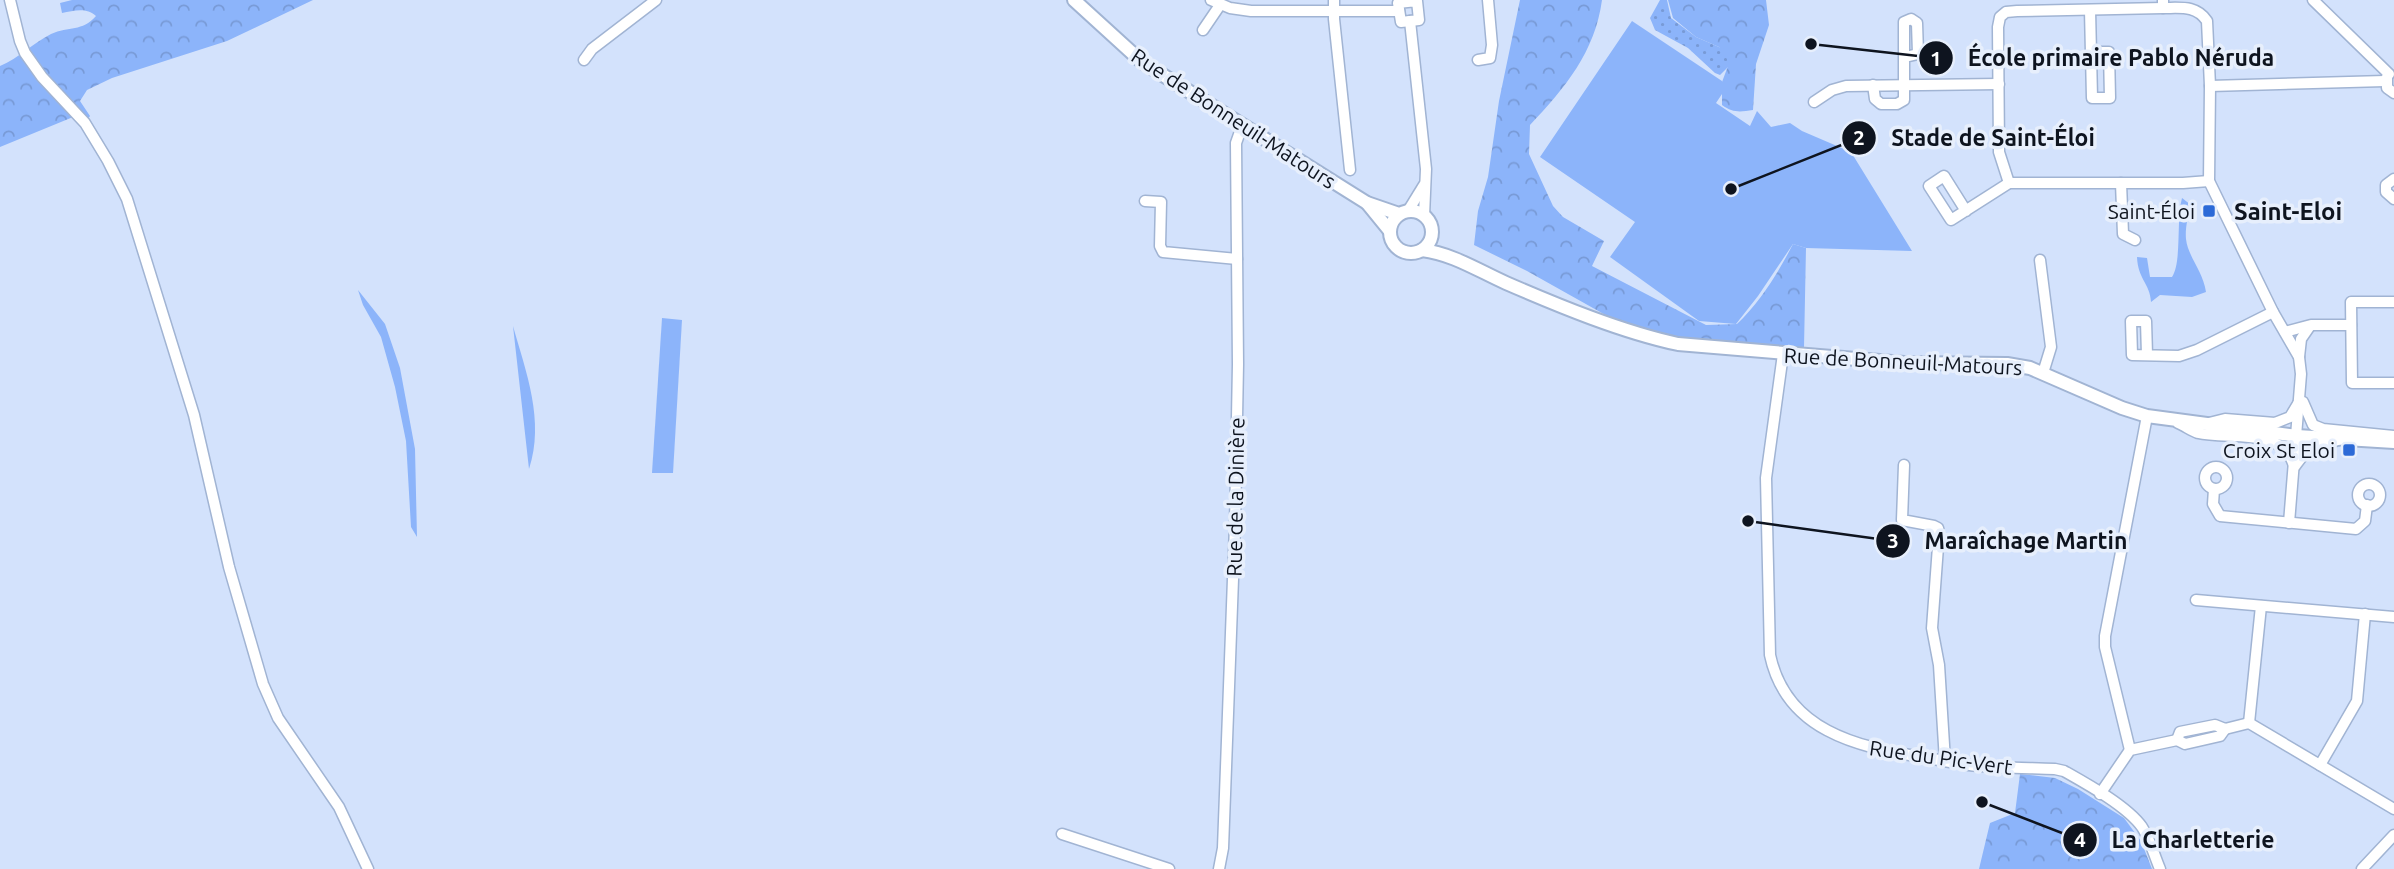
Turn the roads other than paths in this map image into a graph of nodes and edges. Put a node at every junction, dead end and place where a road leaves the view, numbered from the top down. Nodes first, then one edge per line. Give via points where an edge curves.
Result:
1 (10, 0) edge
2 (656, 0) edge
3 (1074, 0) edge
4 (1334, 0) edge
5 (1417, 0) edge
6 (1488, 0) edge
7 (2313, 0) edge
8 (1215, 3) edge
9 (2163, 4) edge
10 (1398, 5) edge
11 (2066, 5) edge
12 (2090, 10) junction
13 (1334, 11) junction
14 (1410, 21) junction
15 (1203, 30) dead end
16 (2091, 52) junction
17 (1905, 57) dead end
18 (584, 60) dead end
19 (1478, 60) dead end
20 (2390, 76) edge
21 (1999, 84) junction
22 (1873, 85) junction
23 (1904, 85) junction
24 (2210, 86) junction
25 (2394, 93) edge
26 (1814, 102) dead end
27 (1242, 126) junction
28 (1350, 170) dead end
29 (2394, 179) edge
30 (1426, 181) junction
31 (2209, 181) junction
32 (2009, 183) junction
33 (2121, 183) junction
34 (2394, 199) edge
35 (1145, 201) dead end
36 (1367, 203) junction
37 (1966, 211) junction
38 (1403, 212) junction
39 (1424, 215) junction
40 (1389, 230) junction
41 (1432, 235) junction
42 (2135, 240) dead end
43 (1422, 250) junction
44 (1237, 258) junction
45 (1460, 259) junction
46 (2040, 260) dead end
47 (2394, 302) edge
48 (2273, 312) junction
49 (2311, 325) junction
50 (2351, 325) junction
51 (2285, 332) junction
52 (1783, 354) junction
53 (2147, 355) dead end
54 (2298, 357) junction
55 (2043, 373) junction
56 (2394, 383) edge
57 (2301, 399) junction
58 (2147, 415) junction
59 (2175, 421) junction
60 (2204, 424) junction
61 (2297, 436) junction
62 (2394, 436) edge
63 (2342, 438) junction
64 (2394, 442) edge
65 (1904, 465) dead end
66 (2294, 467) junction
67 (2214, 489) dead end
68 (2367, 505) dead end
69 (2289, 523) junction
70 (2196, 600) dead end
71 (2261, 606) junction
72 (2365, 614) junction
73 (2394, 617) edge
74 (2249, 723) junction
75 (2130, 750) junction
76 (1945, 761) junction
77 (2320, 765) junction
78 (2100, 794) junction
79 (2394, 809) edge
80 (1062, 834) dead end
81 (2394, 835) edge
82 (368, 869) edge
83 (1169, 869) edge
84 (1219, 869) edge
85 (2160, 869) edge
86 (2362, 869) edge

1 - 82 street via 25,53 85,124 127,199 194,415 229,568 262,684 278,718 339,807
2 - 18 street
3 - 27 main road, Rue de Bonneuil-Matours via 1142,62
4 - 13 street
5 - 10 street
5 - 14 street via 1419,20
6 - 19 street via 1490,58
7 - 20 street
8 - 13 street via 1251,11
8 - 15 street
9 - 12 street
9 - 24 street via 2191,8 2207,21
10 - 13 street
10 - 14 street via 1401,22
11 - 12 street
11 - 21 street via 2006,12 2000,17
12 - 16 street
13 - 28 street
14 - 30 street
16 - 16 street via 2109,52 2110,98 2092,98
17 - 23 street
20 - 24 street
20 - 25 street via 2387,88
21 - 23 street
21 - 32 street via 1999,152
22 - 23 street
22 - 23 street via 1881,104 1904,100
22 - 26 street via 1839,87
24 - 31 street
27 - 36 main road, Rue de Bonneuil-Matours
27 - 44 street, Rue de la Dinière via 1236,143
29 - 34 street via 2386,185
30 - 38 street
30 - 39 street
31 - 33 street
31 - 48 street
32 - 33 street
32 - 37 street
33 - 42 street via 2123,234
35 - 44 street via 1161,202 1163,252
36 - 38 main road, Rue de Bonneuil-Matours
36 - 40 main road, Rue de Bonneuil-Matours
37 - 37 street via 1944,176 1929,186 1951,220
38 - 39 main road
38 - 40 main road
39 - 41 main road
40 - 43 main road via 1400,250
41 - 43 main road
41 - 45 main road, Rue de Bonneuil-Matours
43 - 45 main road, Rue de Bonneuil-Matours
44 - 84 street, Rue de la Dinière via 1235,525
45 - 52 main road, Rue de Bonneuil-Matours via 1509,284 1654,339
46 - 55 street via 2051,347
47 - 50 street via 2351,302
48 - 51 street
48 - 53 street via 2197,351 2179,356
49 - 50 street
49 - 51 street
49 - 54 street via 2301,339
50 - 56 street via 2352,383
51 - 54 street
52 - 55 main road, Rue de Bonneuil-Matours via 1904,363 1995,362
52 - 76 street, Rue du Pic-Vert via 1766,478 1769,646 1777,678 1800,712 1839,736 1868,748
54 - 57 street
55 - 58 main road, Rue de Bonneuil-Matours
57 - 60 street via 2290,417 2275,424 2225,419
57 - 61 street
57 - 62 street via 2313,425 2323,429
58 - 59 main road, Rue de Bonneuil-Matours
58 - 75 street via 2105,636
59 - 60 main road, Rue de Bonneuil-Matours
59 - 66 street via 2197,432 2265,439 2290,453
60 - 61 main road, Rue de Bonneuil-Matours
61 - 63 main road, Rue de Bonneuil-Matours
61 - 66 street
63 - 64 main road, Rue de Bonneuil-Matours
63 - 66 street via 2313,447
65 - 76 street via 1902,520 1938,528 1932,628
66 - 69 street
67 - 69 street via 2213,504 2220,516
68 - 69 street via 2365,521 2356,529
70 - 71 street
71 - 72 street
71 - 74 street
72 - 73 street
72 - 77 street via 2357,701
74 - 75 street via 2180,732 2177,740
74 - 77 street
75 - 78 street
76 - 78 street, Rue du Pic-Vert via 2059,770
77 - 79 street
78 - 85 street, Rue du Pic-Vert via 2139,824
80 - 83 street
81 - 86 street

